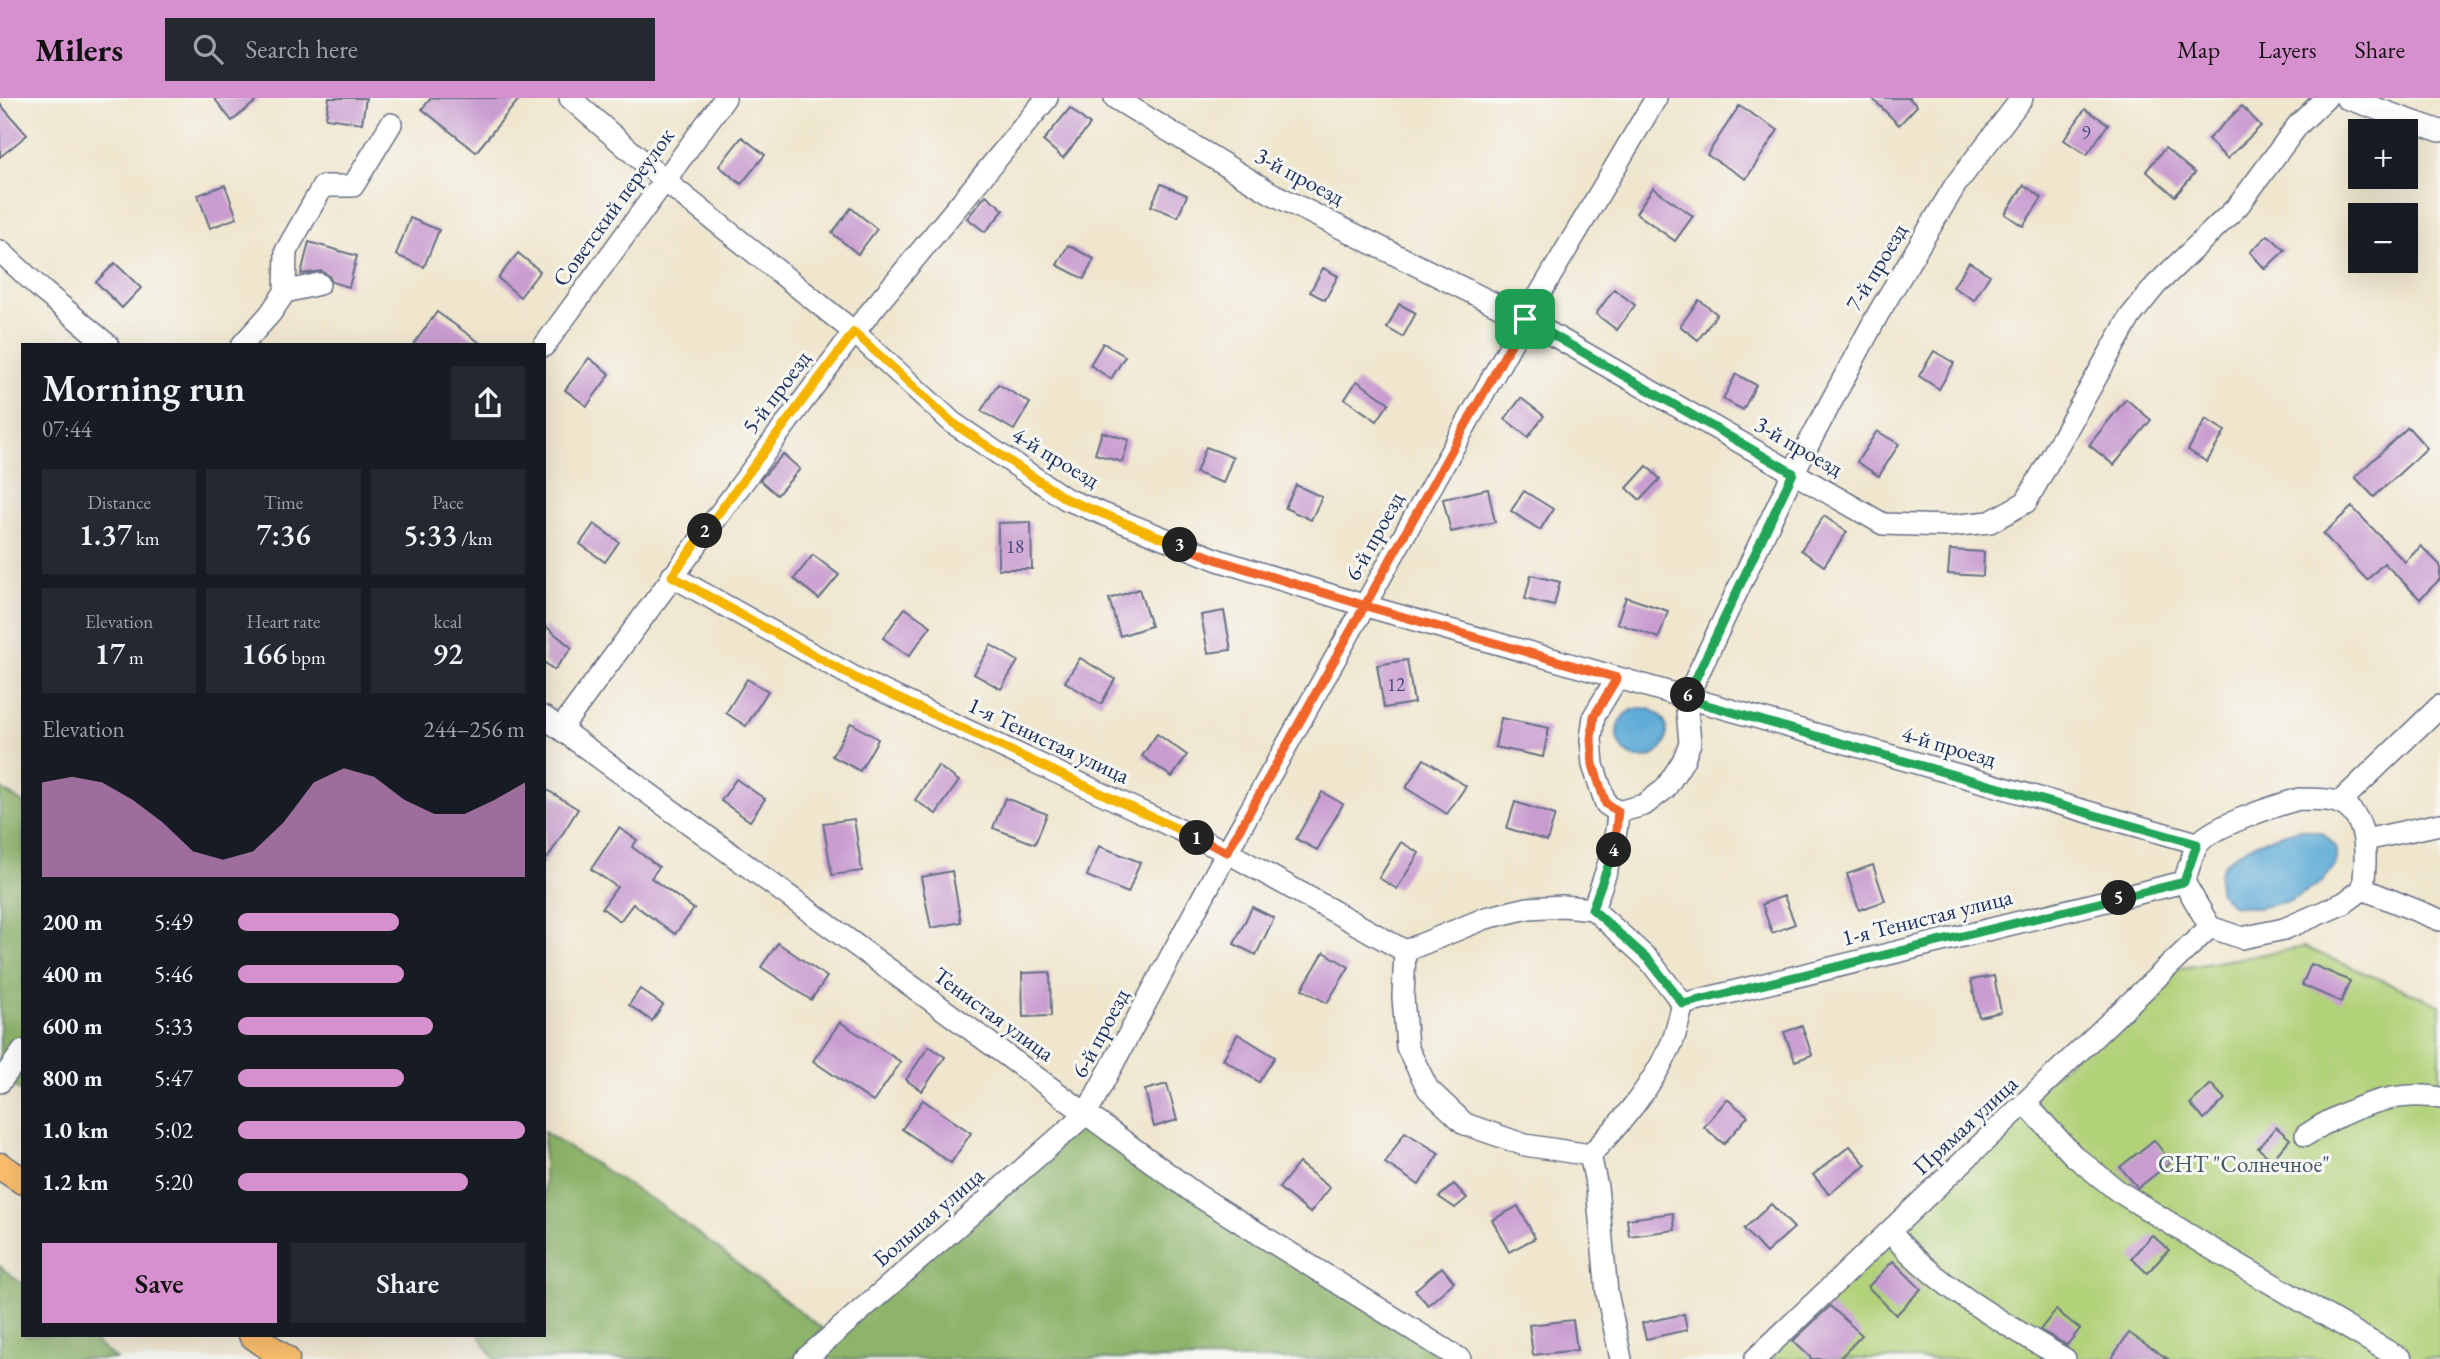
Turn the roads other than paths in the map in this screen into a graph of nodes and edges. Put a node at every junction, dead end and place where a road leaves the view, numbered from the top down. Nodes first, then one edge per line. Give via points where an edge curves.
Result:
1 (570, 98) edge
2 (724, 98) edge
3 (1047, 98) edge
4 (1115, 98) edge
5 (1656, 98) edge
6 (2022, 98) edge
7 (2326, 98) edge
8 (2346, 98) edge
9 (391, 124) dead end
10 (2440, 131) edge
11 (665, 181) junction
12 (0, 251) edge
13 (318, 284) dead end
14 (285, 292) junction
15 (1525, 319) junction
16 (854, 332) junction
17 (106, 343) edge
18 (244, 343) edge
19 (546, 343) edge
20 (1793, 473) junction
21 (672, 576) junction
22 (1366, 606) junction
23 (1617, 678) junction
24 (1686, 699) junction
25 (2440, 706) edge
26 (552, 723) edge
27 (2339, 803) junction
28 (1618, 811) junction
29 (2440, 824) edge
30 (2365, 840) junction
31 (2197, 844) junction
32 (1227, 852) junction
33 (2184, 882) junction
34 (2363, 889) junction
35 (1592, 909) junction
36 (2440, 920) edge
37 (2210, 927) junction
38 (1405, 951) junction
39 (1683, 1004) junction
40 (21, 1054) edge
41 (0, 1082) edge
42 (2440, 1098) edge
43 (2026, 1104) junction
44 (1086, 1114) junction
45 (2306, 1136) dead end
46 (1590, 1155) junction
47 (0, 1166) edge
48 (21, 1180) edge
49 (1889, 1232) junction
50 (255, 1337) edge
51 (1778, 1351) edge
52 (286, 1359) edge
53 (805, 1359) edge
54 (1460, 1359) edge
55 (1621, 1359) edge
56 (1755, 1359) edge
57 (2065, 1359) edge
58 (2401, 1359) edge

1 - 11 street, 4-й проезд
2 - 11 street, Советский переулок
3 - 16 street, 5-й проезд
4 - 15 street, 3-й проезд via 1271,193
5 - 15 street, 6-й проезд
6 - 20 street, 7-й проезд via 1956,184 1878,314
7 - 20 street, 3-й проезд via 2298,125 2238,205 2130,317 2026,502 1990,522 1883,524
8 - 10 street
9 - 14 street via 353,186 323,186 286,251
11 - 16 street, 4-й проезд
11 - 19 street, Советский переулок
12 - 17 street
13 - 14 street
14 - 18 street
15 - 20 street, 3-й проезд
15 - 22 street, 6-й проезд
16 - 21 street, 5-й проезд
16 - 22 street, 4-й проезд via 953,423 1066,499 1218,560
20 - 24 street, 7-й проезд
21 - 26 street, 5-й проезд
21 - 32 street, 1-я Тенистая улица via 857,679
22 - 23 street, 4-й проезд
22 - 32 street, 6-й проезд
23 - 24 street
23 - 28 street via 1594,716 1591,739 1593,765 1606,804
24 - 28 street via 1690,743 1683,761 1665,789 1644,805
24 - 31 street, 4-й проезд
25 - 27 street
26 - 44 street, Тенистая улица
27 - 30 street via 2357,818
27 - 31 street via 2300,799 2261,810
28 - 35 street via 1611,861
29 - 30 street
30 - 34 street
31 - 33 street
32 - 38 street, 1-я Тенистая улица
32 - 44 street, 6-й проезд
33 - 37 street
33 - 39 street, 1-я Тенистая улица
34 - 36 street
34 - 37 street via 2284,929 2242,938
35 - 38 street via 1528,908 1486,918
35 - 39 street via 1650,961
37 - 43 street, Прямая улица
38 - 46 street via 1407,1047 1428,1089 1465,1124 1525,1145
39 - 46 street via 1672,1043 1656,1074 1626,1118
40 - 41 street
42 - 45 street via 2390,1098 2333,1118
43 - 49 street, Прямая улица
43 - 58 street via 2073,1155 2118,1191
44 - 53 street, Большая улица
44 - 54 street, Тенистая улица via 1197,1195
46 - 55 street via 1607,1293
47 - 48 main road
49 - 51 street, Прямая улица
49 - 57 street via 1993,1318
50 - 52 main road
51 - 56 street, Прямая улица

